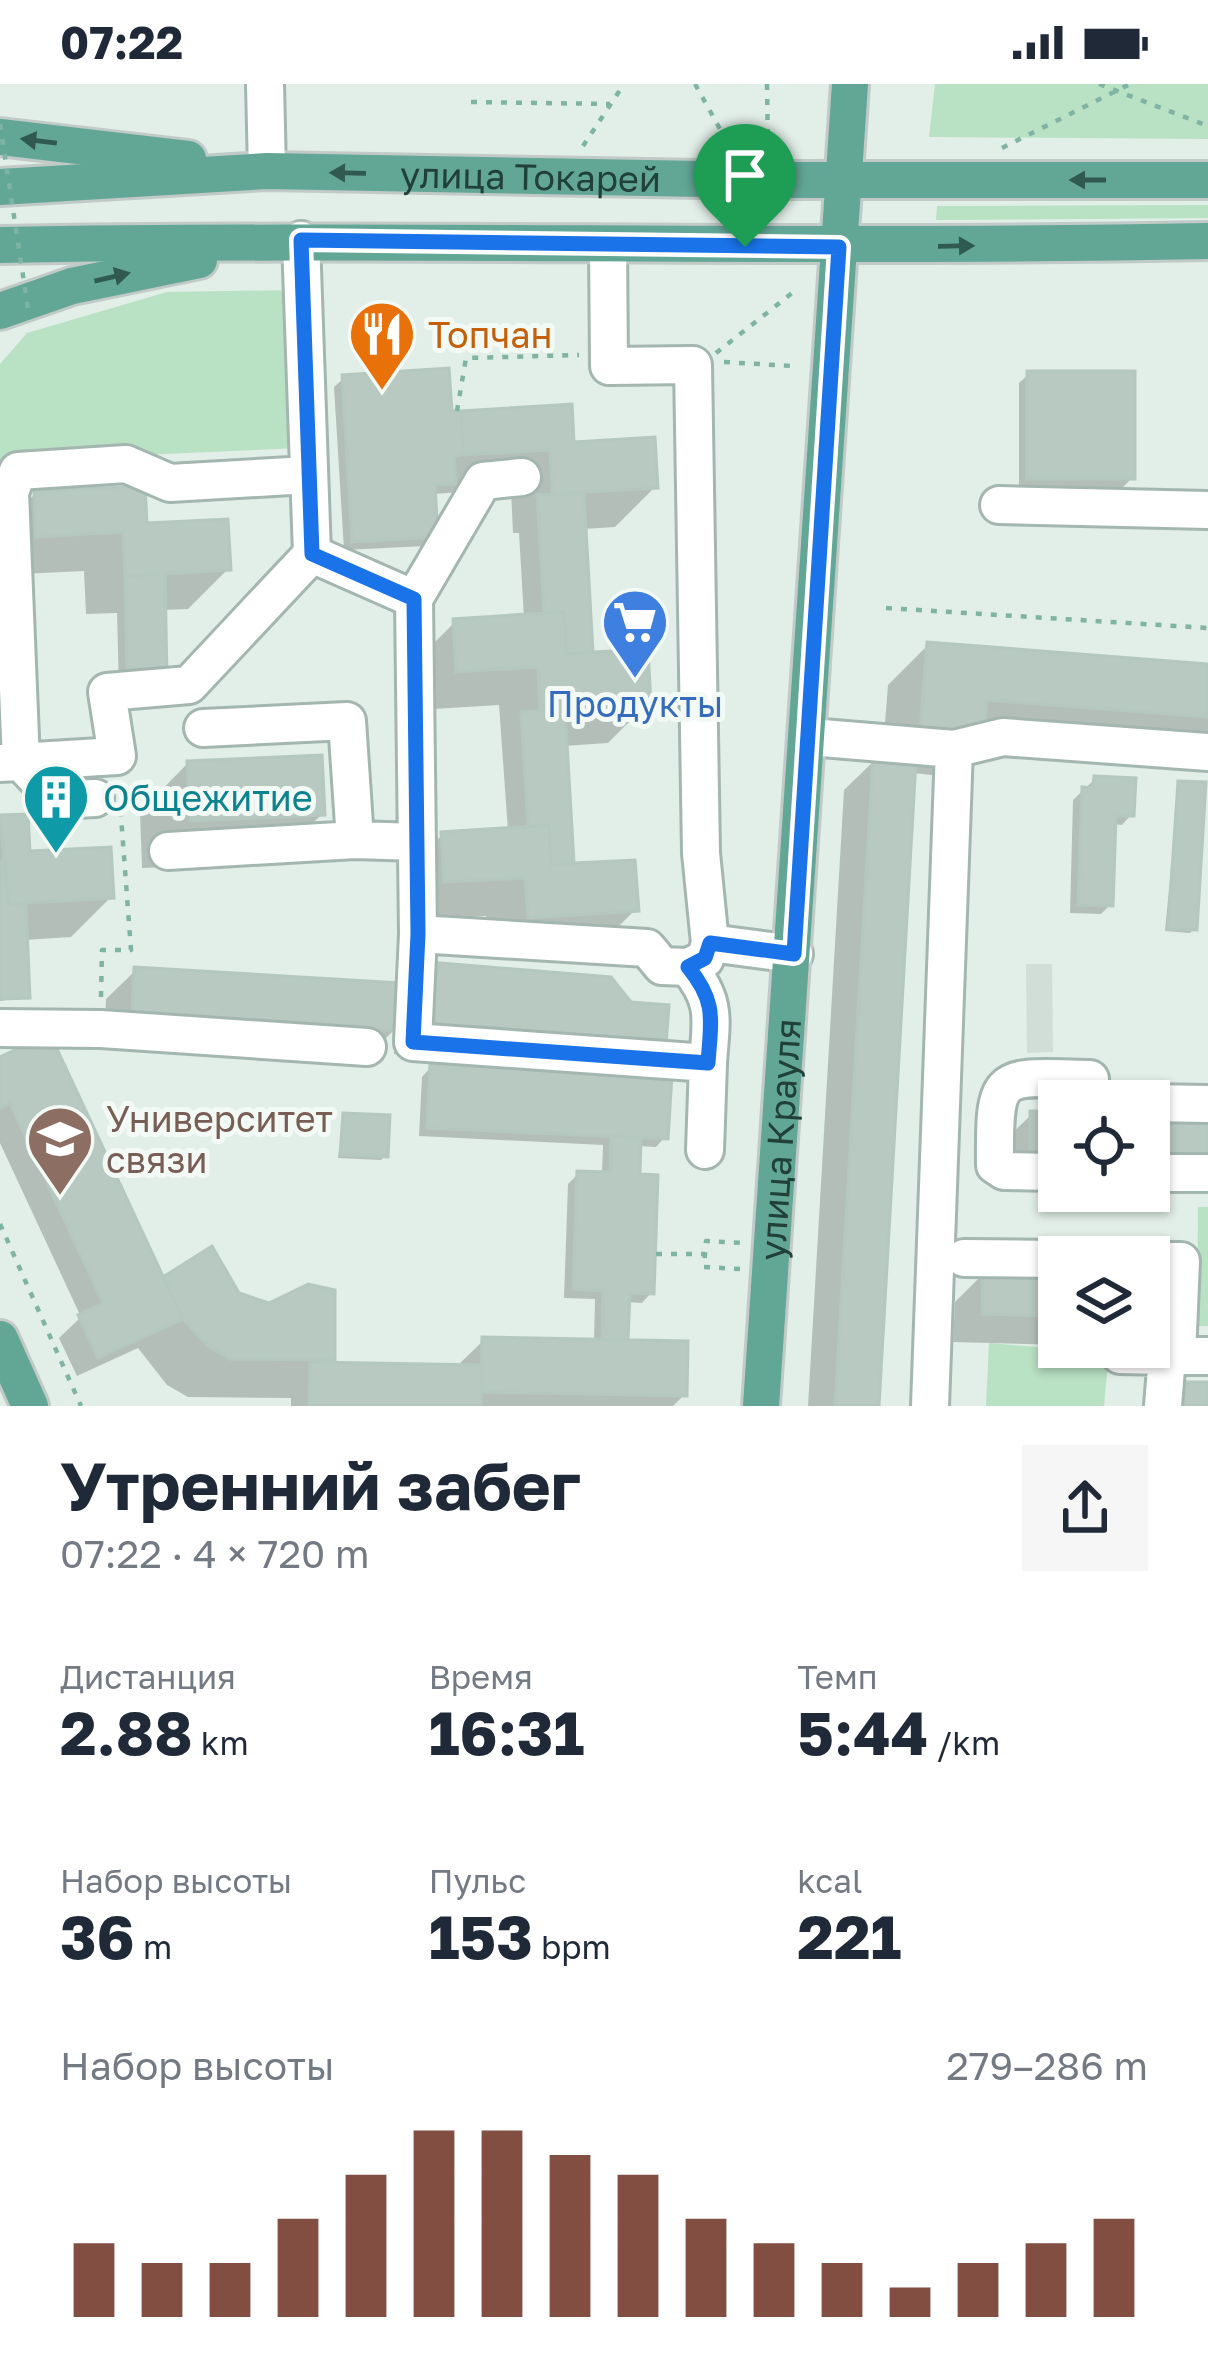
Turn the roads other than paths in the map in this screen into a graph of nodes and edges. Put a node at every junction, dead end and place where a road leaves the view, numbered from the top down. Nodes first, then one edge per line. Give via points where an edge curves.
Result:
1 (265, 84) edge
2 (850, 84) edge
3 (0, 137) edge
4 (252, 172) junction
5 (843, 179) junction
6 (1208, 180) edge
7 (0, 187) edge
8 (301, 240) junction
9 (1208, 241) edge
10 (608, 244) junction
11 (0, 245) edge
12 (839, 247) junction
13 (15, 313) edge
14 (308, 475) junction
15 (522, 477) dead end
16 (999, 505) dead end
17 (1208, 510) edge
18 (312, 554) junction
19 (414, 599) junction
20 (203, 728) dead end
21 (810, 736) junction
22 (954, 749) junction
23 (1208, 752) edge
24 (11, 763) edge
25 (95, 798) dead end
26 (355, 840) junction
27 (417, 842) junction
28 (168, 851) dead end
29 (418, 934) junction
30 (794, 954) junction
31 (699, 955) junction
32 (0, 1028) edge
33 (367, 1047) dead end
34 (708, 1063) junction
35 (1090, 1080) edge
36 (941, 1100) junction
37 (994, 1100) junction
38 (1170, 1103) edge
39 (1208, 1104) edge
40 (705, 1150) dead end
41 (1038, 1172) edge
42 (1170, 1173) edge
43 (1208, 1173) edge
44 (964, 1258) dead end
45 (1038, 1259) edge
46 (1170, 1262) edge
47 (0, 1339) edge
48 (1184, 1356) edge
49 (30, 1406) edge
50 (760, 1406) edge
51 (931, 1406) edge
52 (1162, 1406) edge

1 - 4 street
2 - 5 main road, улица Крауля
4 -> 3 main road
5 -> 4 main road, улица Токарей
4 - 7 main road, улица Токарей
6 -> 5 main road, улица Токарей
5 - 12 main road, улица Крауля
8 - 10 main road, улица Токарей
8 - 11 main road, улица Токарей
13 -> 8 main road via 72,286
8 - 14 street
12 -> 9 main road, улица Токарей
10 - 12 main road, улица Токарей
10 - 31 street via 609,366 693,365
12 - 21 main road, улица Крауля
14 - 18 street
14 - 24 street via 170,483 126,464 18,471 10,492
15 - 19 street via 483,481
16 - 17 street
18 - 19 street
18 - 24 street via 188,685 107,692 117,756
19 - 27 street
20 - 26 street via 347,721
21 - 22 street
21 - 30 main road, улица Крауля
22 - 23 street via 1003,737
22 - 36 street
24 - 25 street via 57,800
26 - 27 street
26 - 28 street
27 - 29 street
29 - 31 street via 646,948 662,966
29 - 34 street via 413,1042
30 - 31 street
30 - 50 main road, улица Крауля
31 - 34 street via 711,1008
32 - 33 street
34 - 40 street
35 - 37 street via 1018,1078
36 - 37 street
36 - 51 street
37 - 41 street via 995,1166
38 - 39 street
42 - 43 street
44 - 45 street
46 - 48 street via 1180,1262
47 - 49 main road
48 - 52 street

